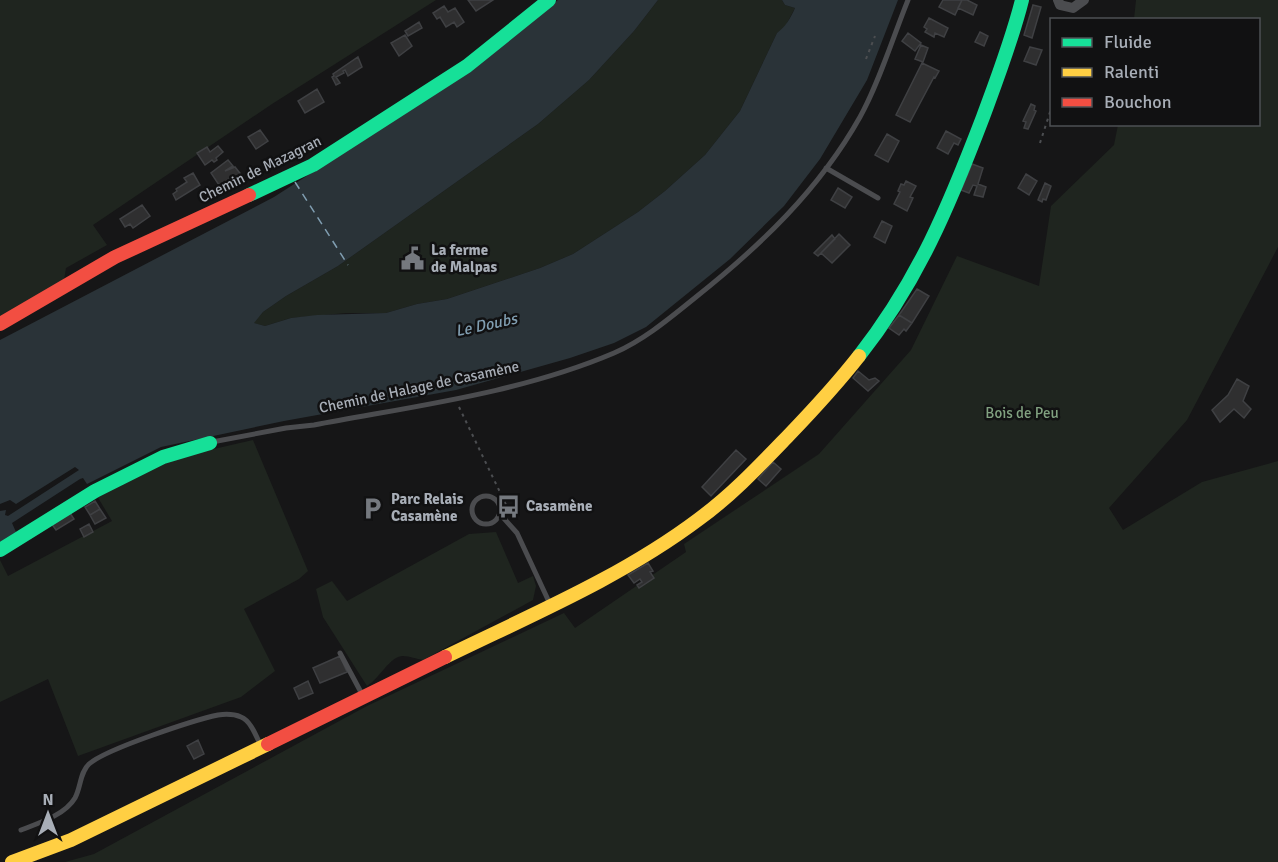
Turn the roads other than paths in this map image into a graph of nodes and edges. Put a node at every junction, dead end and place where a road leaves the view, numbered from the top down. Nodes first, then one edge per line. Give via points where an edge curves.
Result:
1 (549, 0) edge
2 (908, 0) edge
3 (1022, 0) edge
4 (1058, 0) edge
5 (1084, 0) edge
6 (826, 168) junction
7 (878, 198) dead end
8 (0, 324) edge
9 (210, 442) joint
10 (499, 516) junction
11 (0, 550) edge
12 (551, 605) junction
13 (340, 653) dead end
14 (364, 698) junction
15 (262, 747) junction
16 (21, 830) dead end
17 (12, 862) edge

1 - 8 main road, Chemin de Mazagran via 467,66 313,165 115,257
2 - 6 lane, Chemin de Halage de Casamène via 860,117
3 - 12 main road via 1004,61 957,185 914,277 871,342 829,393 717,505 607,576
4 - 5 street via 1060,5 1073,8
6 - 7 lane
6 - 9 lane, Chemin de Halage de Casamène via 796,206 747,256 646,336 616,353 456,399
9 - 11 main road, Chemin de Halage de Casamène via 163,457 95,491
10 - 10 lane via 497,501 489,496 473,503 471,512 476,521 490,524
10 - 12 lane via 518,533
12 - 14 main road via 388,681
13 - 14 lane
14 - 15 main road
15 - 16 lane via 248,721 231,714 164,732 94,760 87,765 76,797 66,809
15 - 17 main road via 71,840

